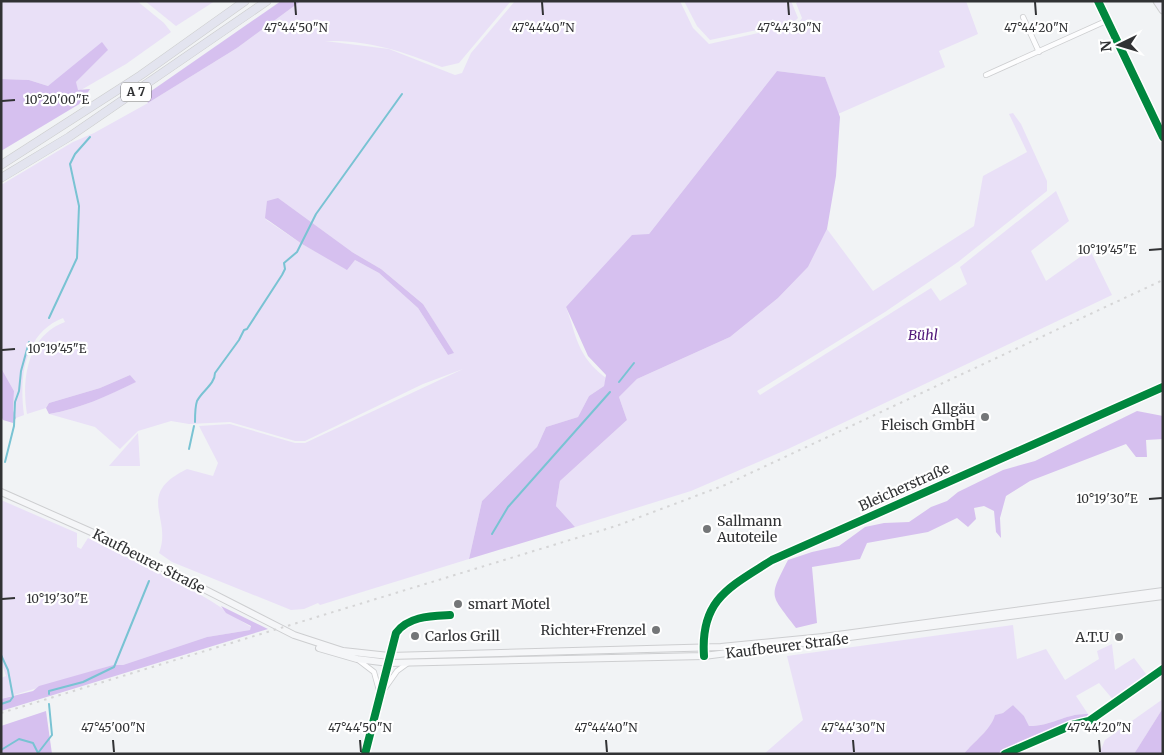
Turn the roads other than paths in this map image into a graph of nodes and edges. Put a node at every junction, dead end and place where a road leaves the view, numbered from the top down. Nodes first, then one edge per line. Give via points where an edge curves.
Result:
1 (246, 1) edge
2 (267, 1) edge
3 (1098, 1) edge
4 (1158, 1) edge
5 (1163, 10) edge
6 (1023, 17) dead end
7 (1106, 20) junction
8 (1039, 52) junction
9 (986, 75) dead end
10 (1163, 137) edge
11 (1, 165) edge
12 (1, 178) edge
13 (1163, 387) edge
14 (1, 492) edge
15 (1163, 591) edge
16 (1163, 596) edge
17 (450, 615) dead end
18 (294, 635) junction
19 (704, 652) junction
20 (357, 659) junction
21 (389, 659) junction
22 (409, 663) junction
23 (1163, 669) edge
24 (380, 695) junction
25 (365, 754) edge
26 (1005, 754) edge

1 - 11 highway, A 7 via 141,75
2 - 12 highway, A 7 via 69,137
3 - 7 street
4 - 5 main road
6 - 8 street
7 - 8 street
7 - 10 street
8 - 9 street
13 - 19 street, Bleicherstraße via 772,560 727,590 712,606 705,626
14 - 18 main road, Kaufbeurer Straße via 82,527
15 - 19 main road, Kaufbeurer Straße
16 - 19 main road, Kaufbeurer Straße
17 - 21 street via 408,622 396,633
18 - 20 main road, Kaufbeurer Straße via 312,646
18 - 21 main road, Kaufbeurer Straße via 343,651
19 - 21 main road, Kaufbeurer Straße
19 - 22 main road, Kaufbeurer Straße
20 - 21 main road, Kaufbeurer Straße
20 - 24 street via 374,672
21 - 22 main road, Kaufbeurer Straße
21 - 24 street
22 - 24 street via 394,674
23 - 26 street via 1089,721
24 - 25 street

